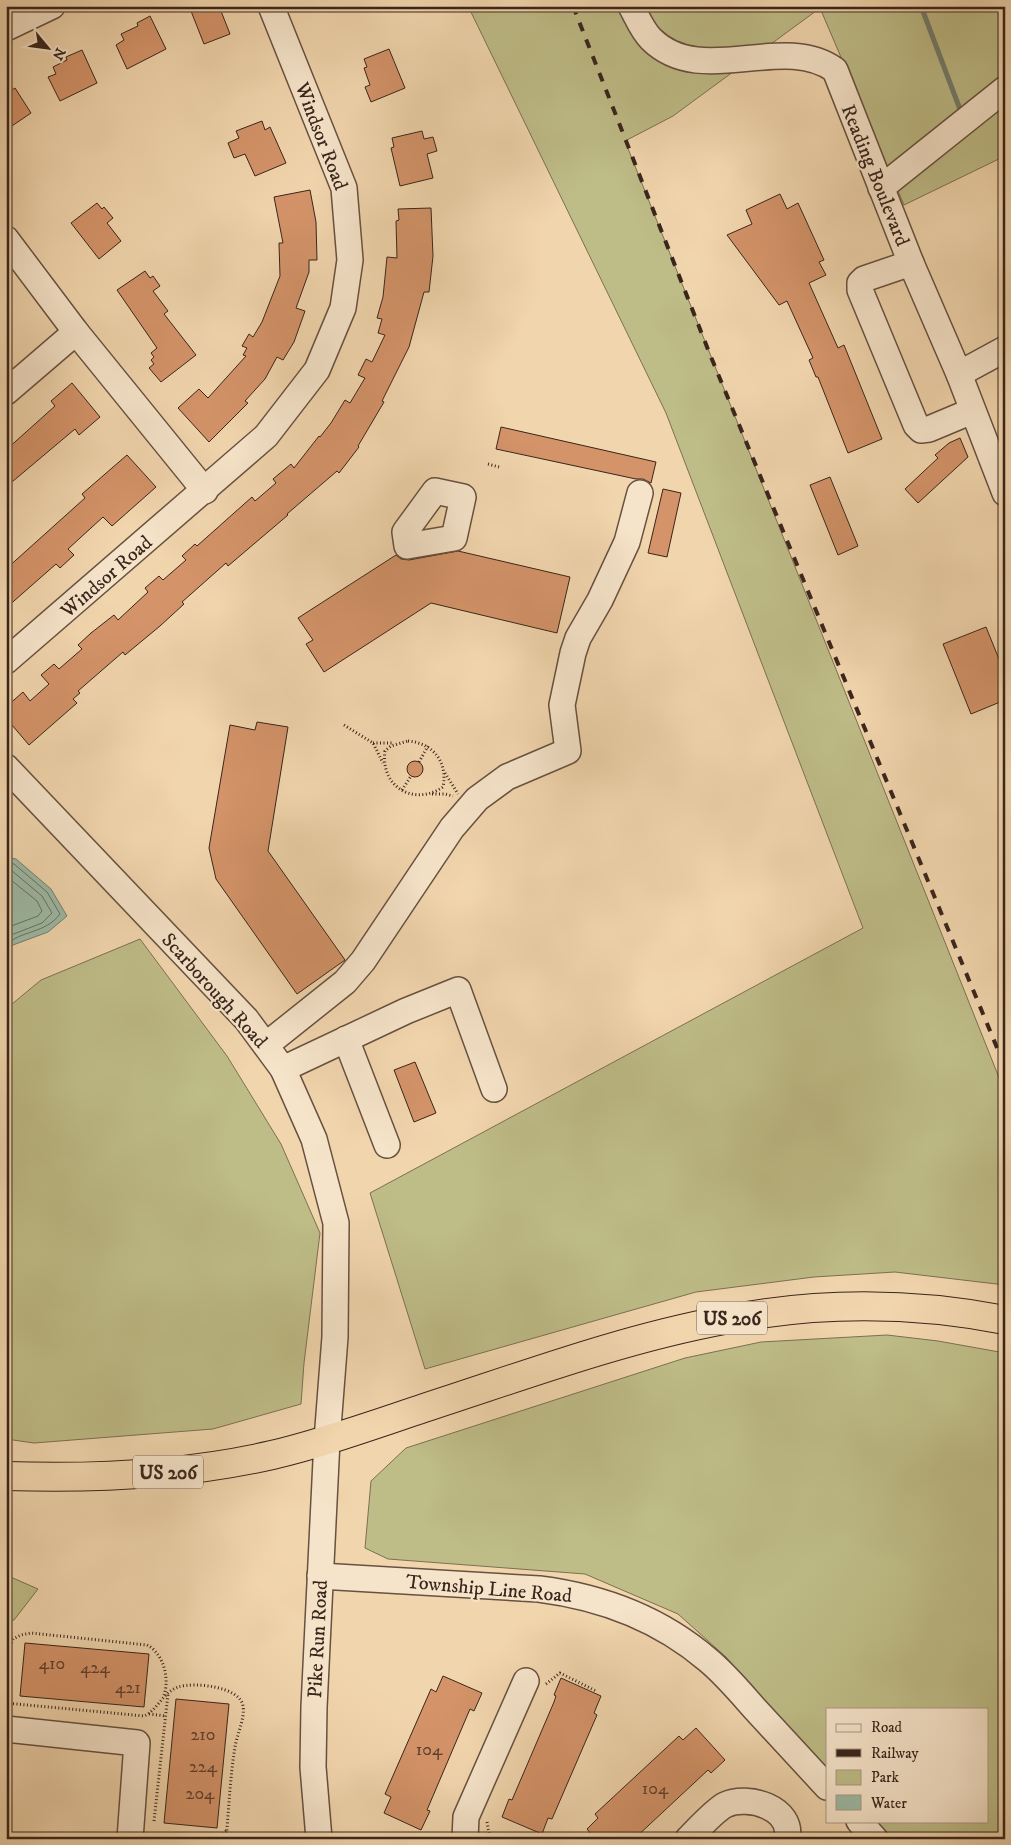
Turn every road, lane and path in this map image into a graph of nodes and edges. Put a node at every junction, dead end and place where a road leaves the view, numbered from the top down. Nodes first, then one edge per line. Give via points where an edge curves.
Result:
1 (52, 6) edge
2 (271, 6) edge
3 (631, 6) edge
4 (6, 28) edge
5 (1005, 89) edge
6 (881, 188) junction
7 (6, 239) edge
8 (911, 263) junction
9 (76, 332) junction
10 (1005, 348) edge
11 (958, 374) junction
12 (6, 392) edge
13 (972, 410) junction
14 (488, 464) dead end
15 (499, 467) dead end
16 (1003, 478) edge
17 (205, 491) junction
18 (640, 493) dead end
19 (6, 661) edge
20 (344, 725) dead end
21 (399, 742) junction
22 (373, 743) junction
23 (428, 746) junction
24 (419, 762) dead end
25 (6, 767) edge
26 (385, 769) junction
27 (444, 771) junction
28 (411, 776) dead end
29 (402, 790) junction
30 (427, 795) junction
31 (346, 1039) junction
32 (266, 1046) junction
33 (283, 1068) junction
34 (494, 1089) dead end
35 (387, 1145) dead end
36 (1004, 1320) edge
37 (327, 1440) junction
38 (6, 1476) edge
39 (320, 1576) junction
40 (534, 1687) joint
41 (596, 1691) dead end
42 (168, 1694) junction
43 (164, 1696) junction
44 (6, 1703) edge
45 (149, 1714) junction
46 (166, 1716) junction
47 (6, 1729) edge
48 (826, 1786) edge
49 (486, 1814) dead end
50 (860, 1822) edge
51 (227, 1830) junction
52 (136, 1837) edge
53 (54, 1839) edge
54 (178, 1839) edge
55 (218, 1839) edge
56 (226, 1839) edge
57 (319, 1839) edge
58 (465, 1839) edge
59 (490, 1839) edge
60 (688, 1839) edge
61 (757, 1839) edge
62 (763, 1839) edge
63 (787, 1839) edge
64 (815, 1839) edge
65 (836, 1839) edge
66 (875, 1839) edge

1 - 4 street
2 - 17 street, Windsor Road via 344,188 350,260 343,308 317,370 266,436
3 - 6 street, Reading Boulevard via 650,39 672,54 711,61 812,58 835,70
5 - 6 street
6 - 8 street, Reading Boulevard
7 - 9 street
8 - 11 street, Reading Boulevard
8 - 13 street via 864,279 860,290 916,425 921,430 929,429
9 - 12 street
9 - 17 street
10 - 11 street
11 - 13 street, Reading Boulevard
13 - 16 street, Reading Boulevard
14 - 15 path
17 - 19 street, Windsor Road
18 - 32 street via 627,542 573,653 562,704 568,751 507,776 477,800 452,828 363,961 345,982
20 - 22 path
21 - 22 path
21 - 23 path
21 - 26 path via 385,751
22 - 26 path
23 - 24 path
23 - 27 path via 437,755
25 - 32 street, Scarborough Road via 246,1019
26 - 29 path via 388,777
27 - 30 path via 443,787
27 - 30 path via 461,798 445,794
28 - 29 path
29 - 30 path
31 - 33 street
31 - 34 street via 458,990
31 - 35 street
32 - 33 street, Scarborough Road
33 - 37 street, Scarborough Road via 314,1139 336,1223 335,1337
36 - 37 highway, US 206 via 952,1311 858,1306 793,1310 724,1320 616,1346
37 - 38 highway, US 206 via 272,1455 199,1468 124,1476
37 - 39 street, Pike Run Road
39 - 48 street, Township Line Road via 539,1589 596,1599 626,1610 656,1624 708,1660
39 - 57 street, Pike Run Road via 314,1707
40 - 41 path via 546,1684 560,1673
40 - 58 street via 466,1817
42 - 43 path
42 - 46 path
42 - 51 path via 177,1687 200,1685 226,1690 240,1699 243,1706 235,1746
43 - 44 path via 166,1678 162,1662 155,1649 147,1645 31,1633 14,1639 10,1647
43 - 45 path
44 - 45 path
45 - 46 path
46 - 52 path
47 - 52 street via 137,1744
49 - 59 path
50 - 66 street
51 - 55 path
51 - 56 path
52 - 53 path via 90,1835
52 - 54 path
60 - 63 street via 723,1806 737,1801 764,1804 774,1809 783,1819
61 - 62 path
64 - 65 path via 832,1836

